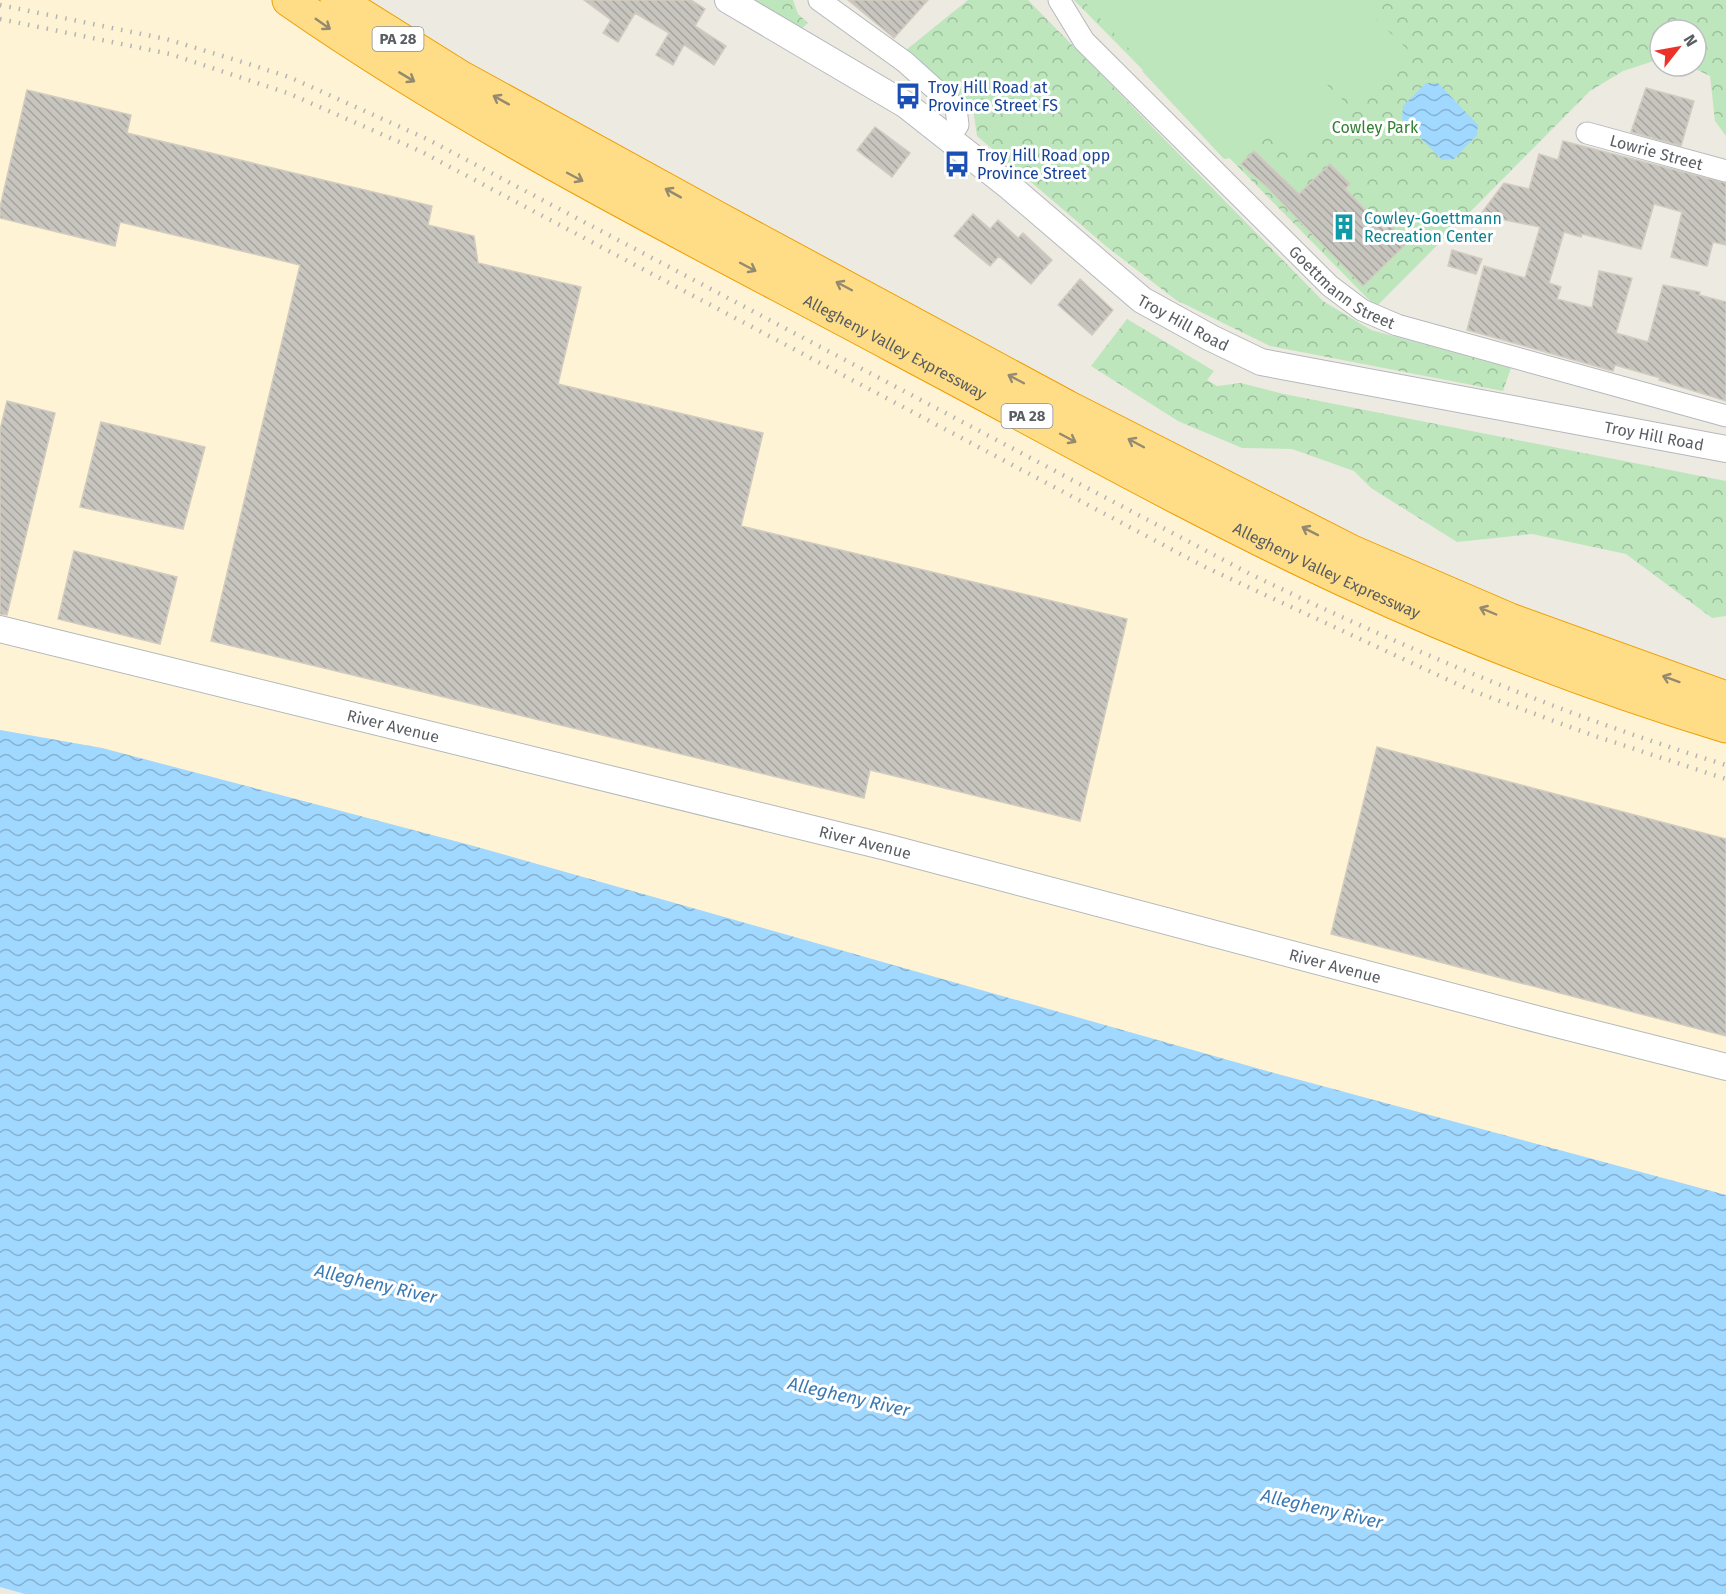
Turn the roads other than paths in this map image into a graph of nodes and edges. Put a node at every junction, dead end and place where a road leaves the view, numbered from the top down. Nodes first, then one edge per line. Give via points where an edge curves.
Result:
1 (289, 0) edge
2 (337, 0) edge
3 (364, 0) edge
4 (728, 0) edge
5 (819, 0) edge
6 (1059, 0) edge
7 (460, 77) junction
8 (1587, 133) dead end
9 (947, 140) junction
10 (1726, 171) edge
11 (1726, 416) edge
12 (1726, 450) edge
13 (0, 629) edge
14 (1726, 698) edge
15 (1726, 726) edge
16 (1726, 1066) edge

1 -> 15 highway, Allegheny Valley Expressway / PA 28 via 357,47 560,169 1182,499 1347,581 1510,651
2 - 7 highway, Allegheny Valley Expressway / PA 28
3 - 7 highway
4 - 9 street, Troy Hill Road via 906,105
5 - 9 street via 905,62 956,108 958,125
6 - 11 street, Goettmann Street via 1084,41 1330,286 1362,310 1408,328
14 -> 7 highway, Allegheny Valley Expressway / PA 28 via 1510,620 1352,552 1067,407
8 - 10 street, Lowrie Street
9 - 12 street, Troy Hill Road via 1010,187 1142,300 1262,362
13 - 16 street, River Avenue via 886,847

